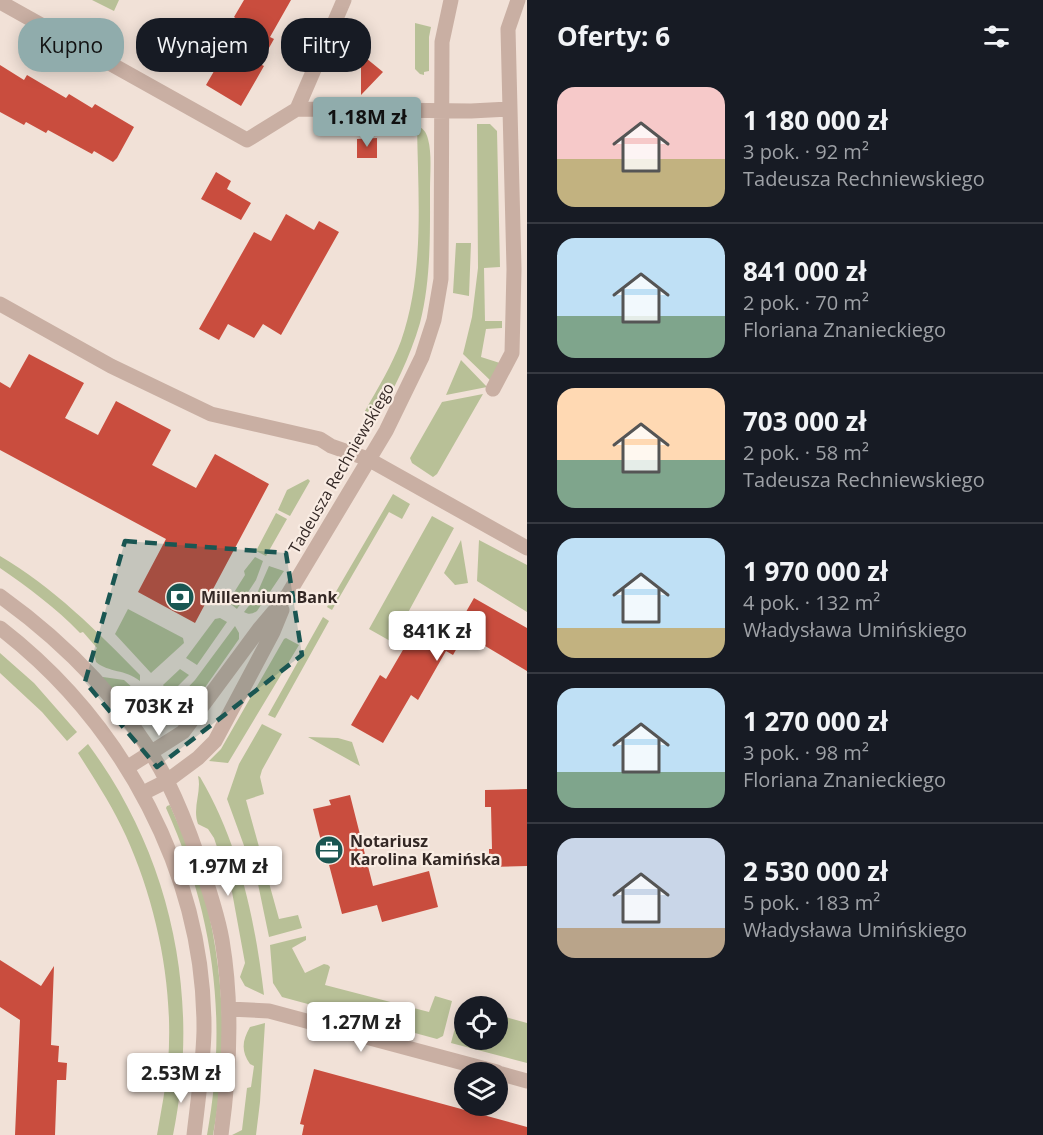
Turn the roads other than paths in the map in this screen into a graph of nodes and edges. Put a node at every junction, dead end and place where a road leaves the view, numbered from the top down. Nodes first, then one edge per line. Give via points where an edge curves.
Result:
1 (344, 0) edge
2 (451, 0) edge
3 (518, 0) edge
4 (0, 2) edge
5 (297, 109) junction
6 (509, 109) junction
7 (441, 111) junction
8 (520, 270) edge
9 (0, 304) edge
10 (493, 389) dead end
11 (368, 459) junction
12 (527, 548) edge
13 (287, 596) junction
14 (0, 597) edge
15 (0, 628) edge
16 (150, 753) junction
17 (128, 767) junction
18 (167, 781) junction
19 (143, 793) junction
20 (229, 1010) junction
21 (457, 1062) edge
22 (508, 1076) edge
23 (527, 1081) edge
24 (194, 1135) edge
25 (220, 1135) edge

1 - 5 street
2 - 7 street, Tadeusza Rechniewskiego via 441,42
3 - 6 street via 508,30
4 - 5 street via 247,140
5 - 7 street
6 - 7 street
6 - 8 street
7 - 11 street, Tadeusza Rechniewskiego via 441,279 434,320 401,402
8 - 10 street via 512,353
9 - 11 street via 111,366 211,414 320,439
11 - 12 street
11 - 13 street, Tadeusza Rechniewskiego
13 - 16 street, Tadeusza Rechniewskiego via 183,732
13 - 18 street, Tadeusza Rechniewskiego via 273,632 215,741
14 - 16 street via 67,651 120,710
15 - 17 street via 60,681
16 - 17 street, Tadeusza Rechniewskiego
16 - 18 street
17 - 19 street
18 - 19 street, Tadeusza Rechniewskiego
18 - 20 street via 206,879 221,938
19 - 24 street via 170,852 192,921 200,973 204,1029
20 - 21 street via 269,1011
20 - 25 street via 229,1064
22 - 23 street

